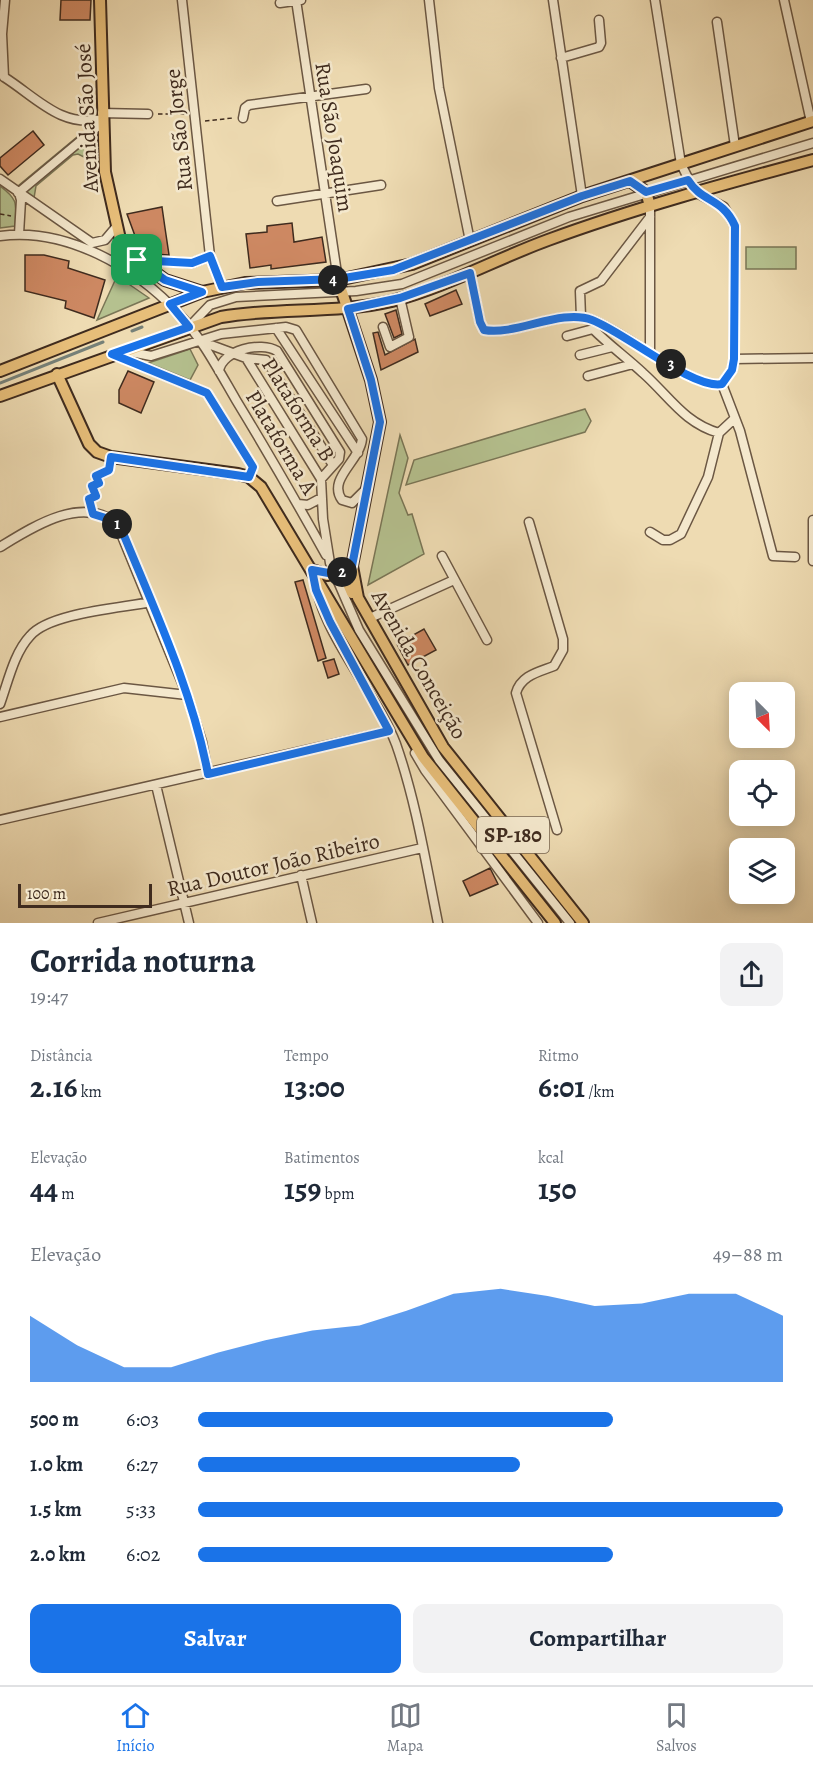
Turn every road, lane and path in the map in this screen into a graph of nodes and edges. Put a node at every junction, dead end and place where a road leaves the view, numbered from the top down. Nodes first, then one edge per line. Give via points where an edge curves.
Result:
1 (5, 0) edge
2 (100, 0) edge
3 (182, 0) edge
4 (296, 0) edge
5 (302, 0) edge
6 (429, 0) edge
7 (553, 0) edge
8 (655, 0) edge
9 (784, 0) edge
10 (280, 3) dead end
11 (599, 20) dead end
12 (717, 22) dead end
13 (561, 58) junction
14 (2, 78) edge
15 (366, 89) dead end
16 (311, 97) junction
17 (148, 114) joint
18 (194, 114) junction
19 (243, 117) joint
20 (102, 119) junction
21 (812, 121) edge
22 (813, 143) edge
23 (735, 146) junction
24 (813, 160) edge
25 (681, 164) junction
26 (0, 179) edge
27 (688, 180) junction
28 (630, 181) junction
29 (381, 185) dead end
30 (646, 192) junction
31 (695, 192) junction
32 (18, 193) junction
33 (325, 193) junction
34 (582, 196) junction
35 (277, 201) dead end
36 (650, 211) junction
37 (0, 214) edge
38 (20, 219) junction
39 (116, 227) junction
40 (19, 234) junction
41 (0, 236) edge
42 (470, 242) junction
43 (210, 256) junction
44 (137, 260) junction
45 (470, 273) junction
46 (338, 279) junction
47 (222, 287) junction
48 (202, 292) junction
49 (341, 292) junction
50 (400, 298) junction
51 (170, 304) junction
52 (348, 309) junction
53 (581, 316) junction
54 (189, 327) junction
55 (383, 327) dead end
56 (276, 328) junction
57 (567, 336) dead end
58 (199, 340) junction
59 (612, 347) junction
60 (650, 351) junction
61 (117, 352) junction
62 (233, 352) junction
63 (580, 354) dead end
64 (246, 358) junction
65 (813, 358) edge
66 (734, 359) junction
67 (633, 364) junction
68 (0, 371) edge
69 (219, 371) junction
70 (57, 374) junction
71 (588, 376) dead end
72 (722, 384) junction
73 (0, 396) edge
74 (735, 419) junction
75 (719, 433) junction
76 (358, 453) junction
77 (111, 457) junction
78 (333, 465) junction
79 (109, 470) joint
80 (249, 477) junction
81 (321, 479) junction
82 (369, 483) junction
83 (321, 498) junction
84 (298, 504) junction
85 (93, 514) junction
86 (813, 520) edge
87 (529, 522) dead end
88 (650, 532) dead end
89 (0, 547) edge
90 (442, 556) dead end
91 (795, 557) dead end
92 (813, 561) edge
93 (330, 563) junction
94 (352, 566) junction
95 (313, 573) junction
96 (337, 574) junction
97 (454, 580) junction
98 (151, 602) junction
99 (370, 618) junction
100 (487, 640) dead end
101 (187, 695) junction
102 (0, 704) edge
103 (0, 717) edge
104 (403, 725) junction
105 (389, 731) junction
106 (208, 774) junction
107 (156, 785) junction
108 (0, 820) edge
109 (557, 830) dead end
110 (422, 848) junction
111 (301, 875) junction
112 (185, 903) junction
113 (98, 923) edge
114 (189, 923) edge
115 (312, 923) edge
116 (438, 923) edge
117 (538, 923) edge
118 (555, 923) edge
119 (570, 923) edge
120 (583, 923) edge

1 - 14 street
2 - 20 main road, Avenida São José
3 - 18 street, Rua São Jorge
4 - 5 street
4 - 10 street
4 - 16 street, Rua São Joaquim
6 - 42 street via 439,88
7 - 13 street
8 - 25 street
9 - 21 street
11 - 13 street via 598,47
12 - 23 street
13 - 34 street
14 - 20 street via 64,117 77,122
15 - 16 street
16 - 19 street via 249,105
16 - 33 street, Rua São Joaquim
17 - 18 path
17 - 20 street
18 - 19 path via 201,121
18 - 43 street, Rua São Jorge
20 - 32 street
20 - 39 main road, Avenida São José via 105,172
21 - 23 main road
22 - 27 street
23 - 25 main road
24 - 31 main road
25 - 27 street
25 - 28 main road
26 - 32 street
27 - 30 street
27 - 31 street
28 - 30 main road
28 - 34 main road
29 - 33 street
30 - 36 main road
30 - 49 street via 561,220 402,284
31 - 36 main road
31 - 66 street via 724,207 735,226
32 - 38 street
32 - 39 street via 92,243 105,240
33 - 35 street
33 - 46 street, Rua São Joaquim
34 - 42 main road
36 - 45 main road via 546,240
36 - 53 street via 601,281 580,291
36 - 60 street
37 - 38 path
38 - 40 street
39 - 44 main road, Avenida São José via 124,248
40 - 41 street, Plataforma A
40 - 51 street, Plataforma A via 68,243 102,256
42 - 46 main road via 412,264
43 - 44 street via 192,263
43 - 47 street, Rua São Jorge
44 - 48 main road, Avenida São José via 165,280
45 - 50 main road
45 - 53 street via 484,330
46 - 47 main road
46 - 49 main road, Avenida Conceição / SP-180
47 - 48 main road
48 - 51 main road
49 - 52 main road, Avenida Conceição / SP-180
49 - 54 street via 224,300 202,311
50 - 52 main road
50 - 55 street via 409,337 390,347
51 - 54 street, Plataforma A
51 - 68 main road
52 - 54 main road via 252,312
52 - 82 main road, Avenida Conceição / SP-180 via 379,414
53 - 60 street
54 - 58 street, Plataforma A
54 - 61 main road
56 - 58 street
56 - 76 street
56 - 76 street via 296,330 362,439
57 - 59 street via 593,329
58 - 61 street via 151,356
58 - 62 street
58 - 69 street, Plataforma A
59 - 63 street
59 - 67 street
60 - 72 street via 711,386
61 - 70 main road
61 - 80 street via 207,393 253,467
62 - 64 street
62 - 69 street via 222,361
62 - 78 street via 267,348 277,351 340,452
64 - 78 street via 266,360
64 - 81 street, Plataforma B
65 - 66 street
66 - 72 street
67 - 71 street
67 - 75 street via 700,427
69 - 84 street, Plataforma A
70 - 73 main road
70 - 77 main road via 89,444
72 - 74 street
74 - 75 street
74 - 91 street via 773,556
75 - 88 street via 708,477 681,534 663,540
76 - 82 street via 338,483 339,496 351,503 361,497
77 - 79 street
77 - 80 main road
78 - 81 street
79 - 85 path via 96,476 99,483 92,486 96,496 89,499
80 - 95 main road, Avenida Conceição / SP-180 via 261,487
81 - 83 street
82 - 94 main road, Avenida Conceição / SP-180
83 - 84 street via 308,505
83 - 93 street
84 - 93 street, Plataforma A
85 - 89 street via 53,518
85 - 98 street via 117,524
86 - 92 street
87 - 109 street via 560,623 563,650 554,666 519,683 516,693
90 - 97 street
93 - 96 street
94 - 96 main road
94 - 99 main road, Avenida Conceição / SP-180 via 358,598
95 - 96 main road
95 - 104 main road, Avenida Conceição / SP-180
95 - 105 street via 330,622
96 - 99 main road via 346,579 358,609
96 - 119 street via 359,630 439,760
97 - 99 street
97 - 100 street
98 - 101 street
98 - 102 street via 64,619 37,629 25,643
99 - 120 main road, Avenida Conceição / SP-180 via 443,747
101 - 103 street via 124,688
101 - 106 street
104 - 117 street, Avenida Conceição via 425,770
104 - 118 main road, Avenida Conceição / SP-180 via 443,785
105 - 106 street
105 - 110 street via 402,763
106 - 107 street
107 - 108 street
107 - 112 street
110 - 111 street, Rua Doutor João Ribeiro
110 - 116 street
111 - 112 street, Rua Doutor João Ribeiro
111 - 115 street
112 - 113 street, Rua Doutor João Ribeiro
112 - 114 street

